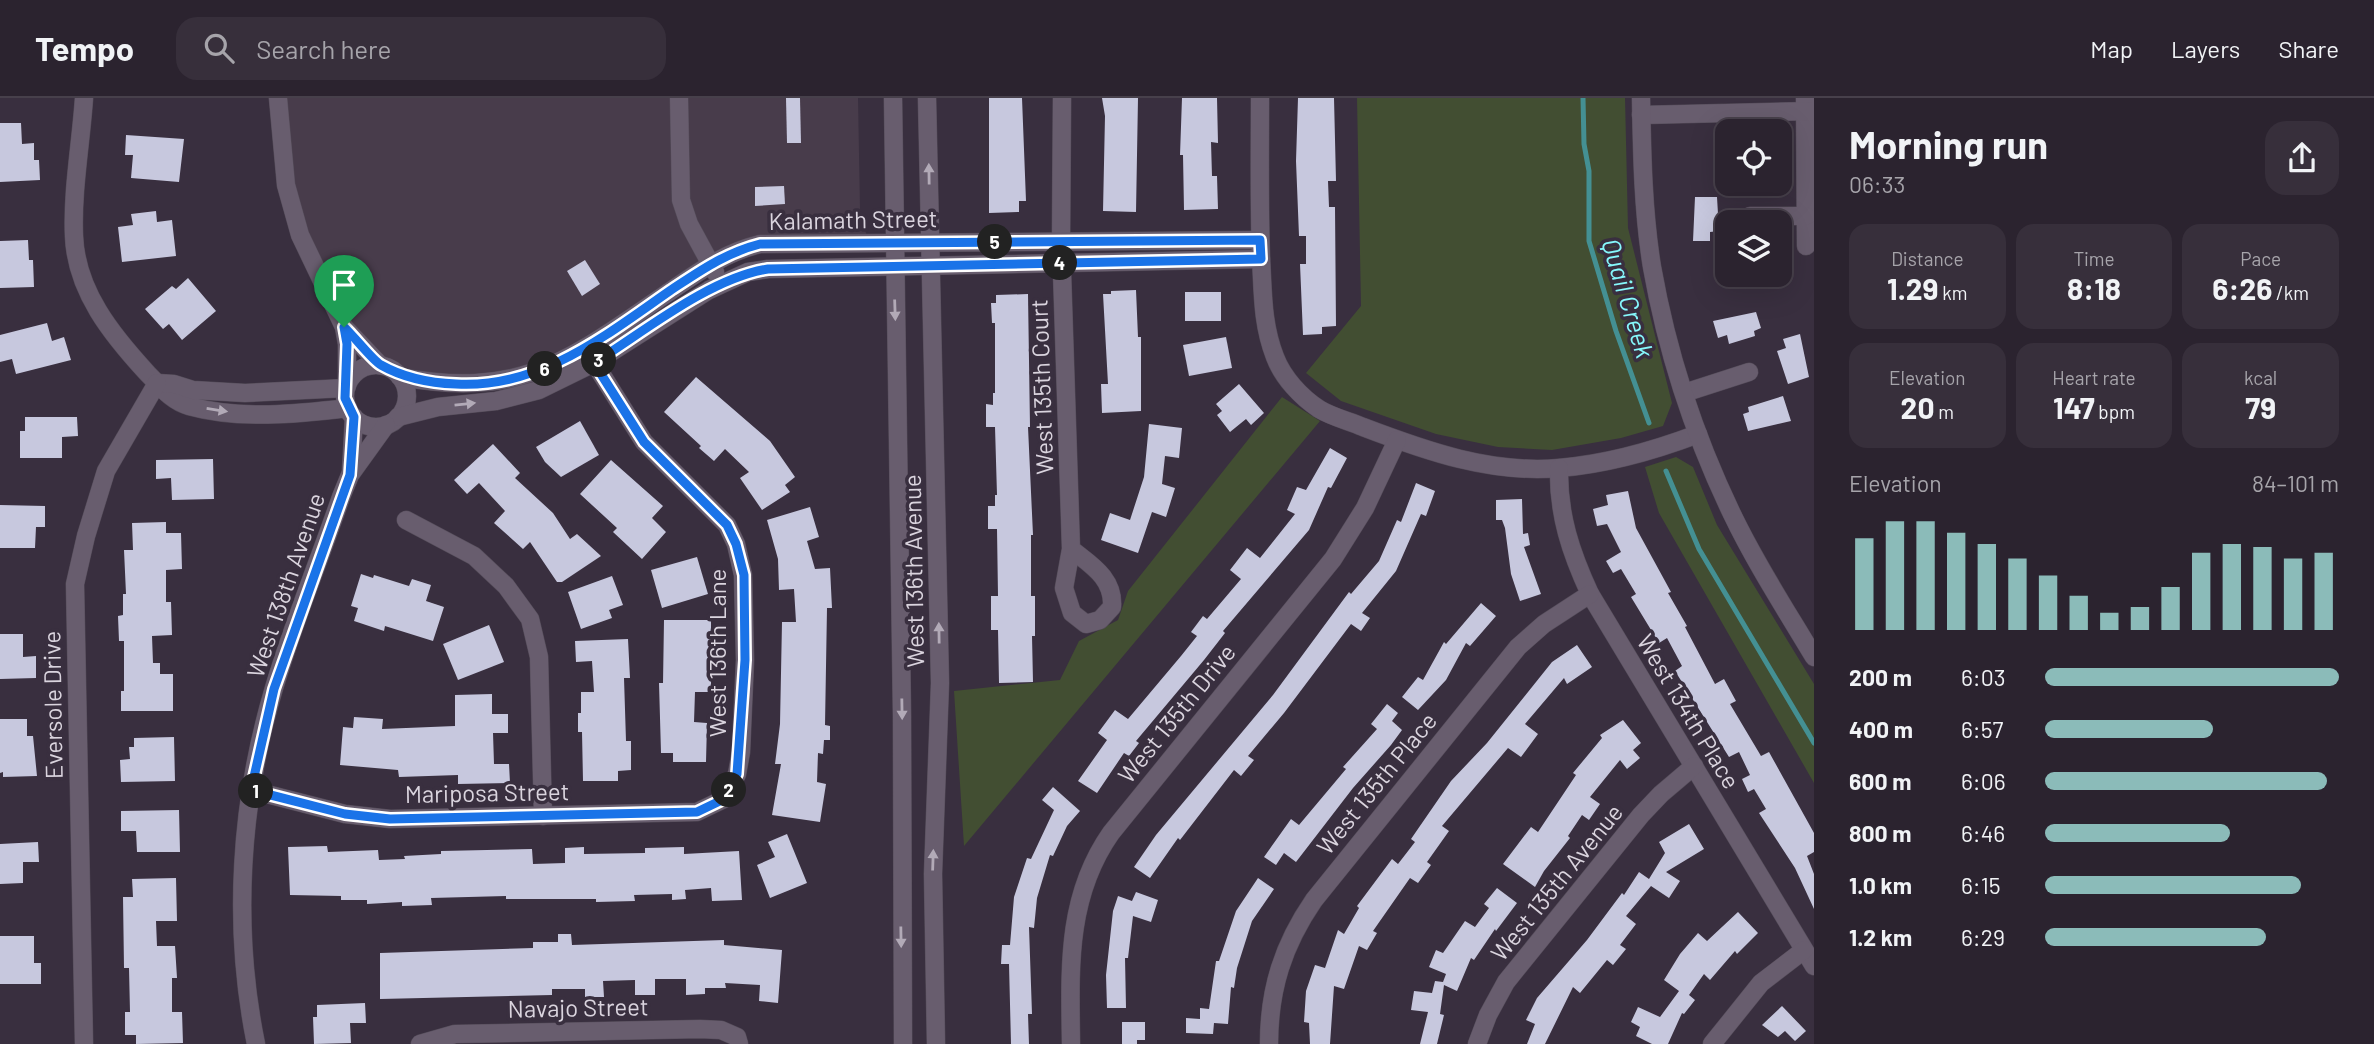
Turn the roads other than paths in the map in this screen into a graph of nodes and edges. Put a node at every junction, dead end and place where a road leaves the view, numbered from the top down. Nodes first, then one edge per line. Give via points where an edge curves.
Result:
1 (84, 98) edge
2 (278, 98) edge
3 (679, 98) edge
4 (893, 98) edge
5 (928, 98) edge
6 (1062, 98) edge
7 (1260, 98) edge
8 (1641, 107) edge
9 (1808, 107) edge
10 (1792, 216) edge
11 (1806, 216) junction
12 (1260, 240) junction
13 (1061, 241) junction
14 (893, 242) junction
15 (931, 243) junction
16 (1806, 246) dead end
17 (1261, 259) junction
18 (710, 263) junction
19 (1062, 263) junction
20 (931, 267) junction
21 (894, 268) junction
22 (722, 284) junction
23 (344, 327) junction
24 (590, 355) junction
25 (380, 365) junction
26 (1749, 372) dead end
27 (400, 377) junction
28 (157, 383) junction
29 (347, 387) junction
30 (1684, 393) junction
31 (351, 413) junction
32 (392, 421) junction
33 (1698, 433) junction
34 (1396, 440) junction
35 (1559, 468) junction
36 (350, 475) junction
37 (406, 520) dead end
38 (1071, 549) dead end
39 (1590, 594) junction
40 (1814, 657) edge
41 (1694, 766) junction
42 (251, 790) junction
43 (724, 799) joint
44 (543, 816) junction
45 (1804, 950) junction
46 (1814, 966) edge
47 (738, 1041) edge
48 (84, 1044) edge
49 (256, 1044) edge
50 (420, 1044) edge
51 (903, 1044) edge
52 (936, 1044) edge
53 (1071, 1044) edge
54 (1269, 1044) edge
55 (1477, 1044) edge
56 (1712, 1044) edge

1 - 28 street via 74,237 79,271 94,305 120,344
2 - 23 street via 286,185 300,235
3 - 18 street via 681,201
4 - 14 street, West 136th Avenue
15 -> 5 street, West 136th Avenue
6 - 13 street, West 135th Court
7 - 12 street
8 - 9 street
8 - 30 street via 1652,265
9 - 11 street
10 - 11 street
11 - 16 street
12 - 13 street, Kalamath Street
12 - 17 street
13 - 15 street, Kalamath Street
13 - 19 street, West 135th Court
14 - 15 street, Kalamath Street
14 - 18 street, Kalamath Street via 760,244
14 - 21 street, West 136th Avenue
15 - 20 street, West 136th Avenue
17 - 19 street, Kalamath Street
17 - 34 street via 1266,328 1284,375 1321,410
18 - 22 street
18 - 24 street, Kalamath Street
19 - 20 street, Kalamath Street
19 - 38 street, West 135th Court
20 - 21 street, Kalamath Street
52 -> 20 street, West 136th Avenue via 933,874 940,683
21 - 22 street, Kalamath Street via 768,269
21 -> 51 street, West 136th Avenue
22 - 24 street, Kalamath Street
23 - 25 street
23 - 29 street
24 - 27 street, Kalamath Street via 490,383
32 -> 24 street, Kalamath Street via 438,407 539,390
24 - 43 street, West 136th Lane via 644,442 727,525 736,544 744,575 745,660 737,774
25 - 27 street
25 - 29 street via 356,372
26 - 30 street
27 - 32 street via 407,402
28 - 29 street via 244,393
28 -> 31 street via 170,397 188,405 244,414
28 - 48 street, Eversole Drive via 106,471 75,584
29 - 31 street
30 - 33 street
31 - 32 street via 369,426
31 - 36 street, West 138th Avenue
32 - 36 street, West 138th Avenue
33 - 35 street via 1630,457
33 - 40 street via 1732,514
34 - 35 street via 1474,463
34 - 53 street, West 135th Drive via 1365,508 1333,559 1111,833 1092,863 1072,930
35 - 39 street, West 134th Place via 1567,539
36 - 42 street, West 138th Avenue via 274,689
37 - 44 street via 474,556 506,586 530,619 539,657
39 - 41 street, West 134th Place
39 - 54 street, West 135th Place via 1518,647 1314,900 1280,960
41 - 45 street, West 134th Place
41 - 55 street, West 135th Avenue via 1641,815 1525,956 1497,996
42 - 44 street, Mariposa Street via 345,814 390,819
42 - 49 street, West 138th Avenue via 243,856 242,923 247,1000
43 - 44 street, Mariposa Street via 697,812
45 - 46 street, West 134th Place
45 - 56 street via 1761,983
47 - 50 street, Navajo Street via 721,1030 687,1029 454,1034

